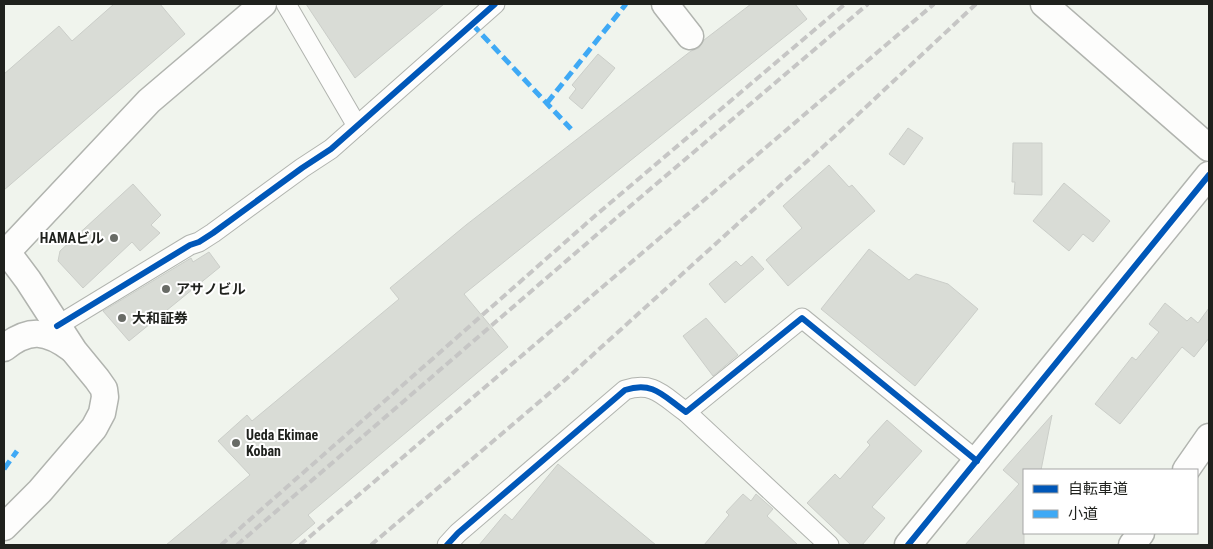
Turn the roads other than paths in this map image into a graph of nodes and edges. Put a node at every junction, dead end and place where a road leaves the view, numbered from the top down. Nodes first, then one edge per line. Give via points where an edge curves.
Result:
1 (263, 4) edge
2 (286, 4) edge
3 (494, 4) edge
4 (666, 4) edge
5 (1044, 4) edge
6 (690, 36) dead end
7 (357, 126) junction
8 (1209, 148) edge
9 (1209, 175) edge
10 (5, 253) edge
11 (28, 280) junction
12 (57, 326) junction
13 (9, 344) edge
14 (74, 351) junction
15 (686, 412) junction
16 (1209, 437) edge
17 (977, 461) junction
18 (1187, 469) edge
19 (5, 526) edge
20 (1140, 534) edge
21 (447, 545) edge
22 (828, 545) edge
23 (908, 545) edge
24 (1132, 545) edge

1 - 10 street via 150,101
2 - 7 street
3 - 7 street
4 - 6 street
5 - 8 street
7 - 12 street via 331,149 213,233
9 - 17 street
10 - 11 street
11 - 12 street
11 - 13 street via 32,291 31,313 23,331
12 - 14 street
13 - 14 street via 28,334 46,336
14 - 19 street via 104,389 100,420 40,491
15 - 17 street via 802,318
15 - 21 street via 651,387 625,390
15 - 22 street
16 - 18 street
17 - 23 street
20 - 24 street

